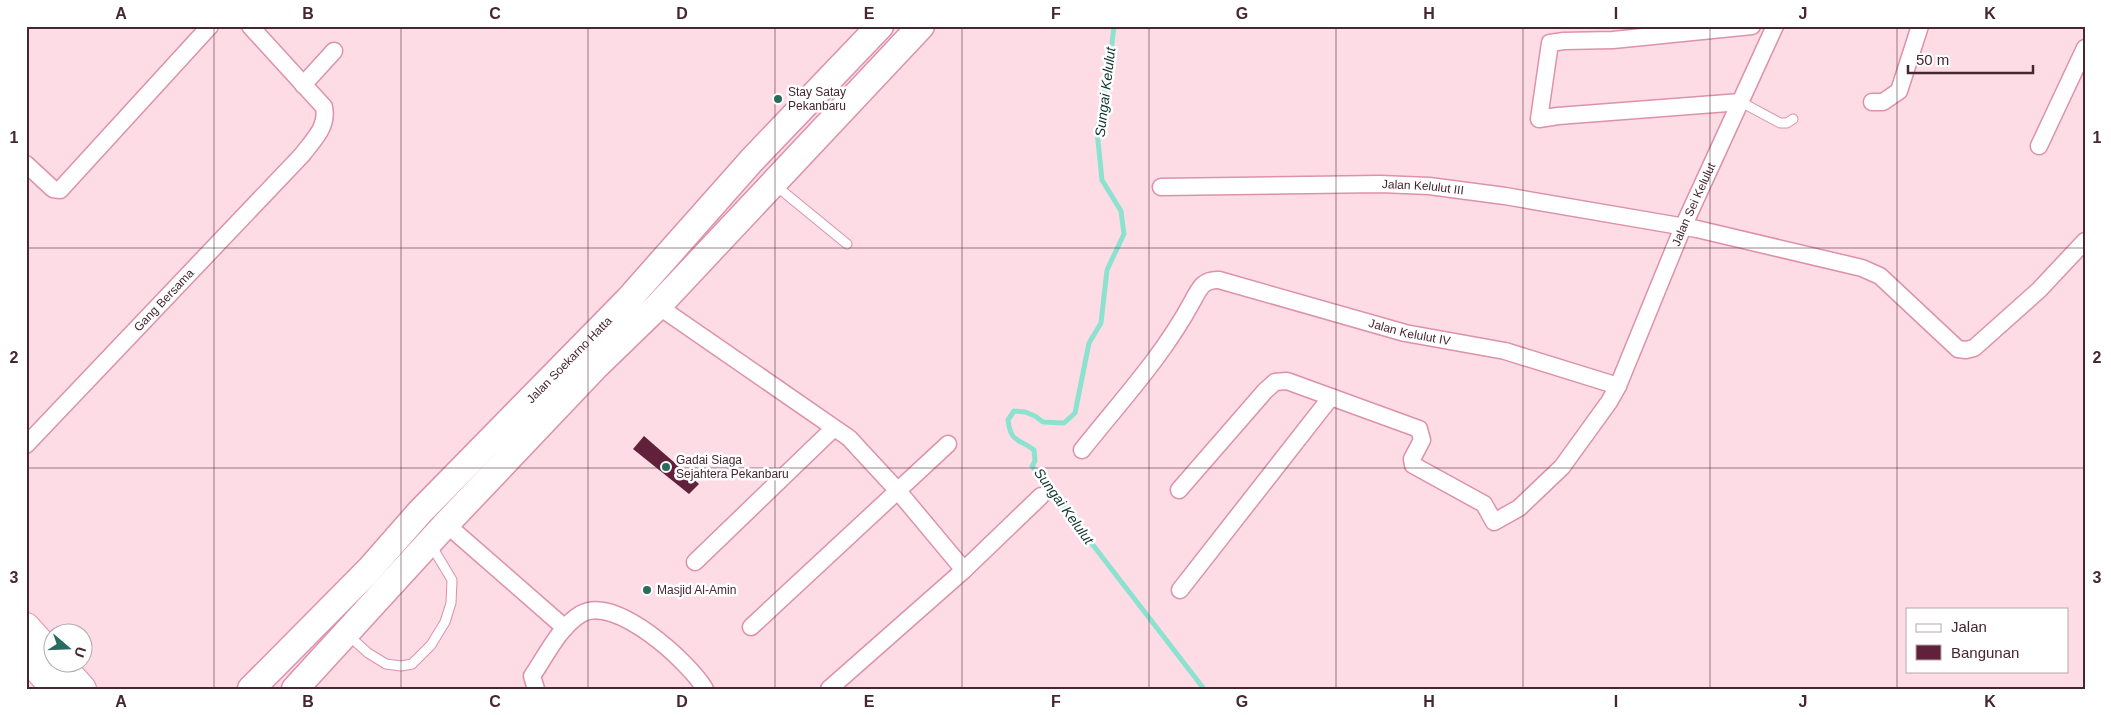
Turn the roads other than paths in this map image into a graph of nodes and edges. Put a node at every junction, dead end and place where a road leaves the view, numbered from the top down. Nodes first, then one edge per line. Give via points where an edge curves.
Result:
1 (210, 26) edge
2 (250, 26) edge
3 (921, 26) edge
4 (1752, 26) edge
5 (1920, 26) edge
6 (1771, 27) edge
7 (872, 29) edge
8 (2085, 48) edge
9 (334, 51) dead end
10 (303, 84) junction
11 (1741, 102) junction
12 (1872, 102) dead end
13 (793, 118) junction
14 (1793, 119) dead end
15 (816, 138) junction
16 (2039, 146) dead end
17 (26, 164) edge
18 (773, 184) junction
19 (1161, 188) dead end
20 (1683, 227) junction
21 (2085, 241) edge
22 (847, 244) dead end
23 (658, 306) junction
24 (1618, 386) junction
25 (1331, 397) junction
26 (834, 428) junction
27 (948, 444) dead end
28 (26, 445) edge
29 (1082, 450) dead end
30 (1179, 490) dead end
31 (898, 491) junction
32 (1040, 496) dead end
33 (438, 533) junction
34 (695, 562) dead end
35 (964, 570) junction
36 (1180, 590) dead end
37 (751, 626) dead end
38 (26, 627) edge
39 (565, 628) junction
40 (346, 634) junction
41 (42, 645) edge
42 (26, 655) edge
43 (67, 672) edge
44 (56, 689) edge
45 (82, 689) edge
46 (252, 689) edge
47 (295, 689) edge
48 (536, 689) edge
49 (705, 689) edge
50 (829, 689) edge

1 - 17 street via 60,190 53,190
2 - 10 street, Gang Bersama
3 - 15 main road, Jalan Soekarno Hatta
4 - 11 street via 1550,43 1539,119
5 - 12 street via 1899,91 1883,102
6 - 11 street, Jalan Sei Kelulut
7 - 13 main road, Jalan Soekarno Hatta
8 - 16 street
9 - 10 street
10 - 28 street, Gang Bersama via 324,106 323,129 302,155
11 - 14 lane via 1780,123
11 - 20 street, Jalan Sei Kelulut
13 - 15 main road
13 - 46 main road, Jalan Soekarno Hatta via 628,300
15 - 18 main road, Jalan Soekarno Hatta
18 - 22 lane
18 - 23 main road, Jalan Soekarno Hatta
19 - 20 street, Jalan Kelulut III via 1428,186
20 - 21 street, Jalan Kelulut III via 1871,272 1880,276 1958,349 1966,350 1974,348 2039,290
20 - 24 street, Jalan Sei Kelulut
23 - 26 street
23 - 33 main road, Jalan Soekarno Hatta via 595,367
24 - 25 street, Jalan Sei Kelulut via 1562,467 1519,508 1494,522 1484,504 1413,465 1412,459 1422,440 1419,429
24 - 29 street, Jalan Kelulut IV via 1505,351 1405,333 1211,280 1202,284 1177,330
25 - 30 street via 1287,381 1275,382
25 - 36 street
26 - 31 street via 849,438
26 - 34 street
27 - 31 street
31 - 35 street
31 - 37 street
32 - 35 street
33 - 39 street
33 - 40 main road, Jalan Soekarno Hatta
33 - 40 lane via 452,580 451,603 445,622 431,645 412,664 401,666 386,664 368,654
35 - 50 street
38 - 41 highway
39 - 48 street via 532,676
39 - 49 street via 582,613 598,611 620,617 649,632 672,650
40 - 47 main road, Jalan Soekarno Hatta
42 - 44 highway
43 - 45 highway

